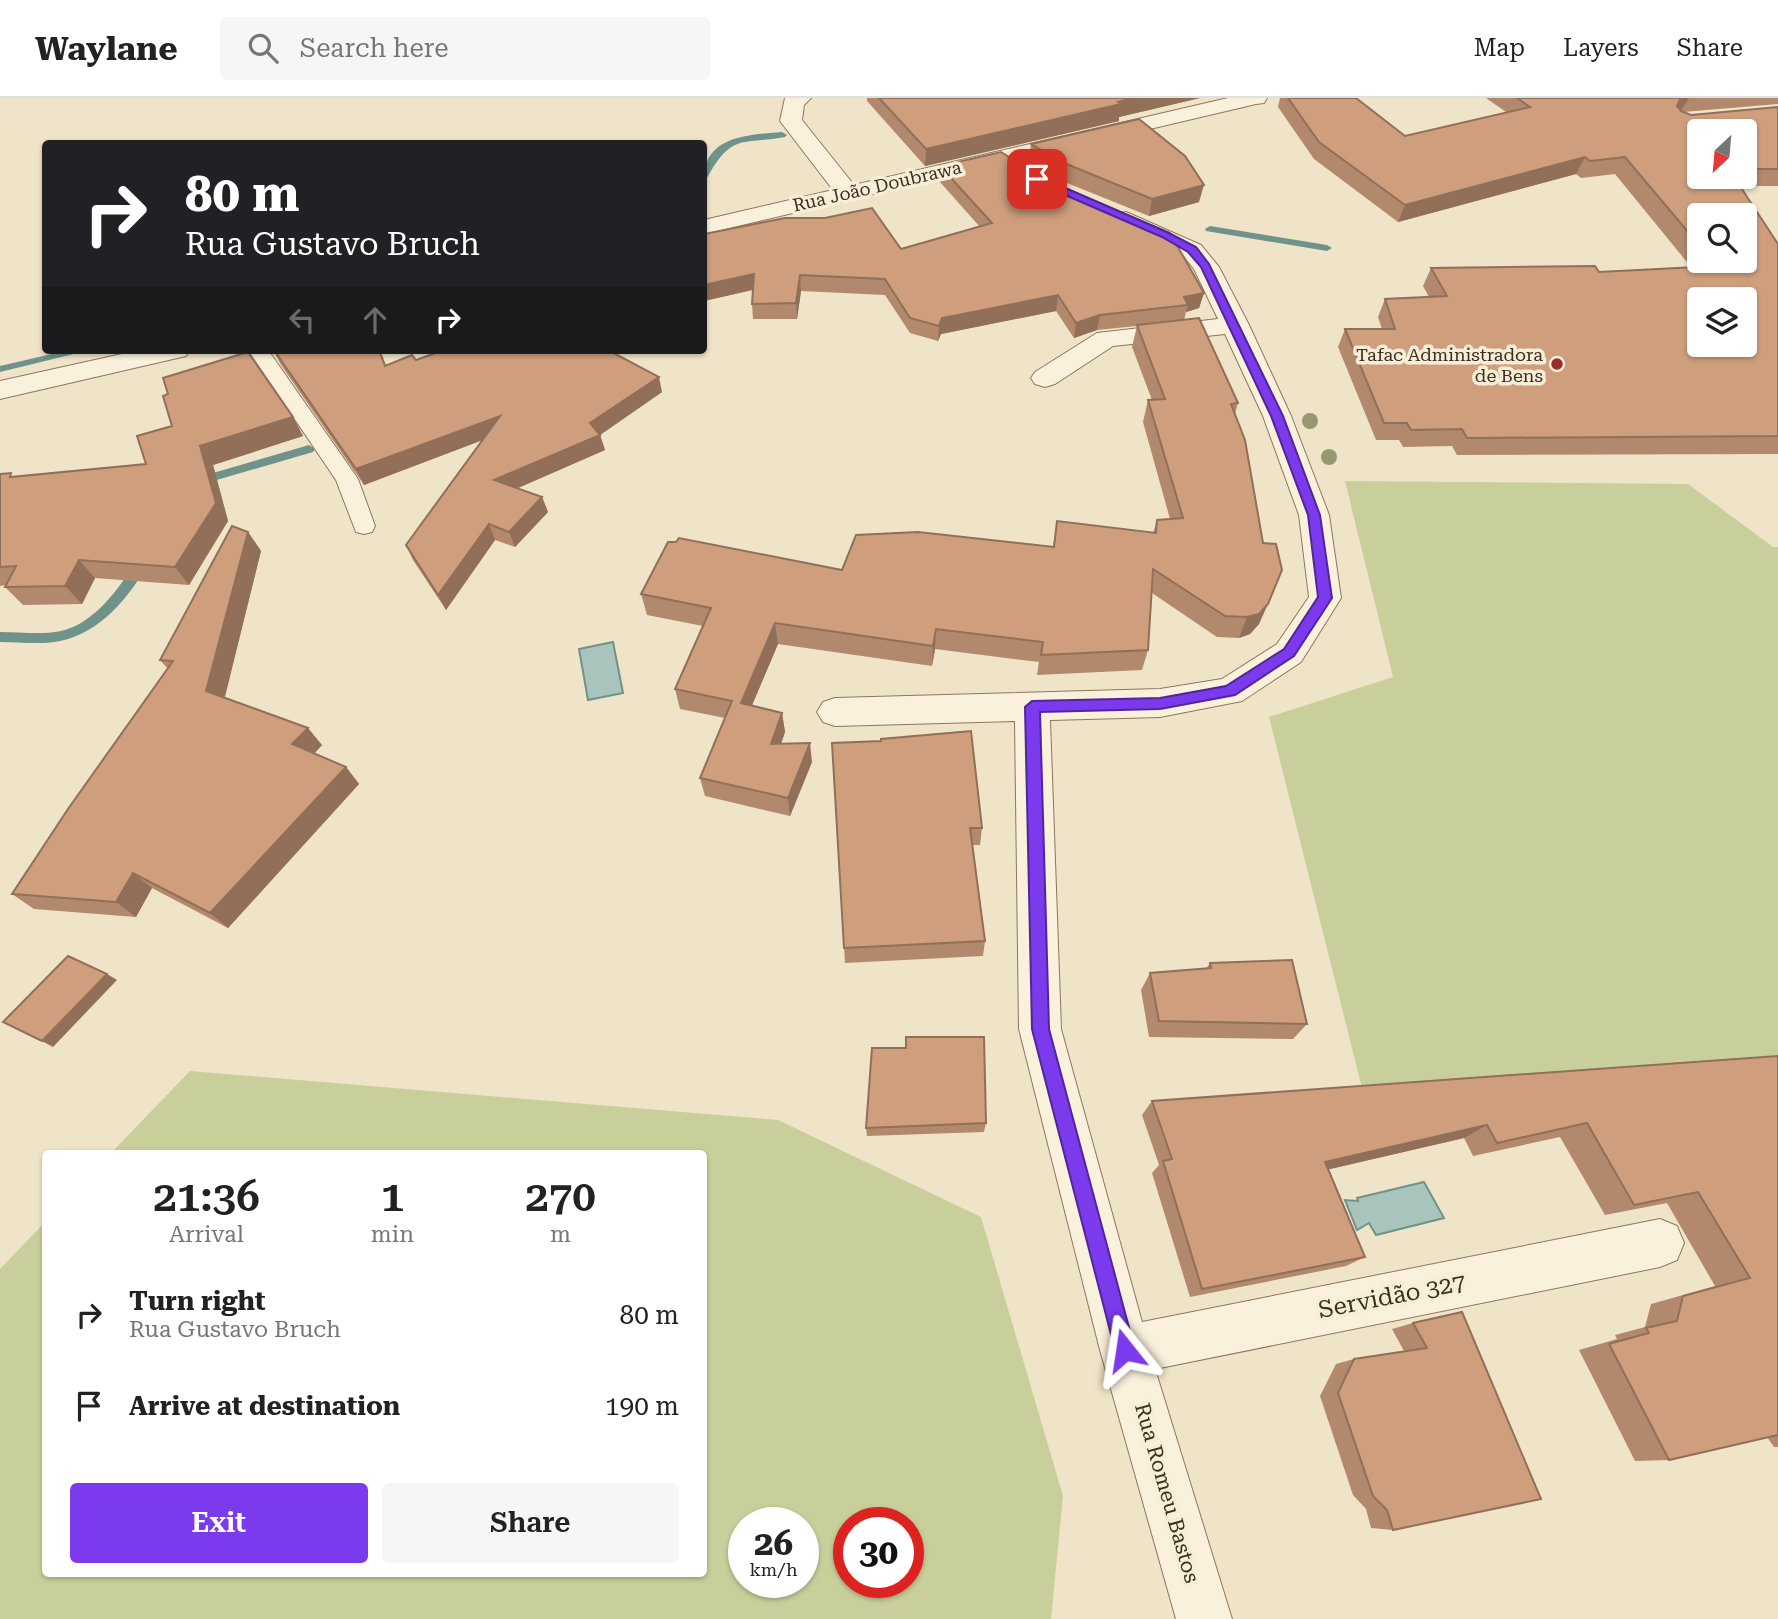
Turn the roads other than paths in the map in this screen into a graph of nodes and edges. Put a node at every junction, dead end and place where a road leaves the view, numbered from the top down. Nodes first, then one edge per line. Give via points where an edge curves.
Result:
1 (800, 98) edge
2 (1256, 98) edge
3 (1003, 156) junction
4 (1031, 176) edge
5 (848, 192) junction
6 (1103, 209) edge
7 (707, 225) edge
8 (1236, 325) junction
9 (158, 354) edge
10 (261, 354) edge
11 (1045, 378) dead end
12 (0, 390) edge
13 (364, 526) dead end
14 (1032, 707) junction
15 (835, 712) dead end
16 (1660, 1243) dead end
17 (1125, 1350) junction
18 (1205, 1619) edge

1 - 5 street via 793,103 791,121
2 - 3 street, Rua João Doubrawa
3 - 4 street
3 - 5 street, Rua João Doubrawa
5 - 7 street, Rua João Doubrawa
6 - 8 street via 1192,250
8 - 11 street via 1106,339
8 - 14 street via 1314,515 1325,598 1289,653 1230,691 1160,704
9 - 12 street
10 - 13 lane via 347,479
14 - 15 street
14 - 17 street, Rua Romeu Bastos via 1041,1029
16 - 17 street, Servidão 327
17 - 18 street, Rua Romeu Bastos

